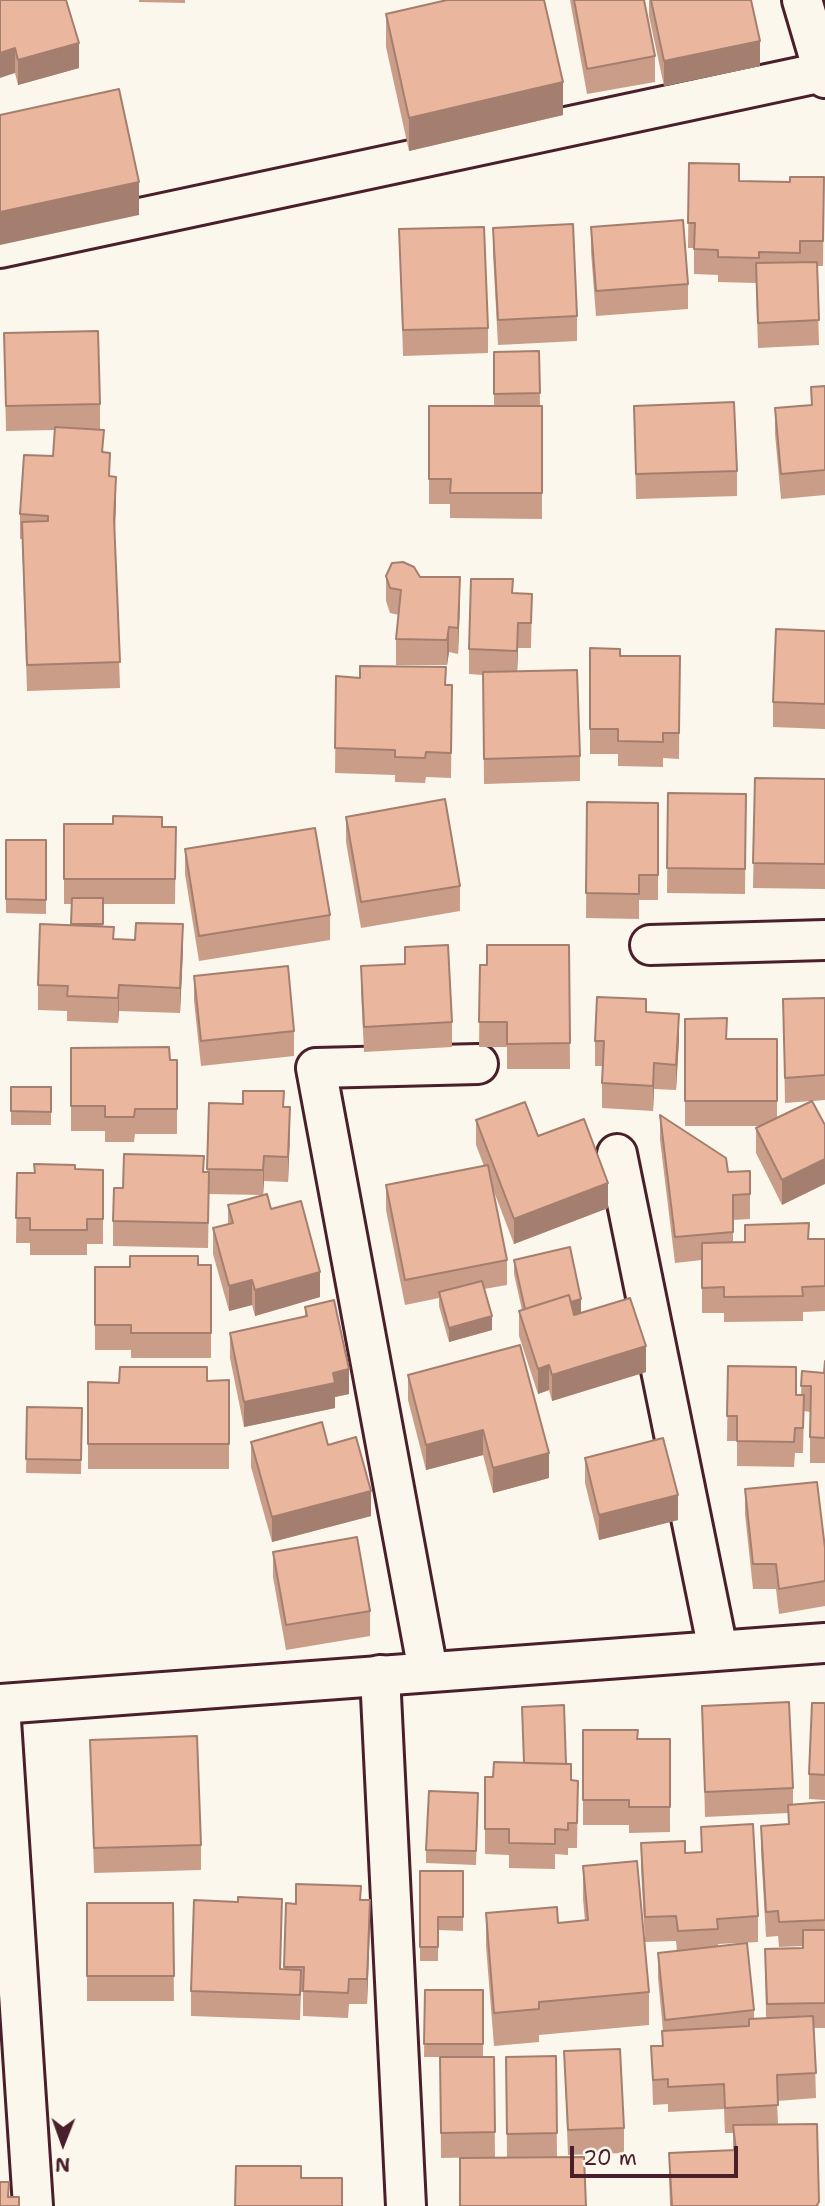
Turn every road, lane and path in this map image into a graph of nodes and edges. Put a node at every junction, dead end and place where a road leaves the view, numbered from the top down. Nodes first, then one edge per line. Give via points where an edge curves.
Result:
1 (802, 0) edge
2 (824, 75) edge
3 (0, 248) edge
4 (825, 940) edge
5 (650, 945) dead end
6 (478, 1064) dead end
7 (617, 1154) dead end
8 (825, 1643) edge
9 (718, 1650) junction
10 (428, 1671) junction
11 (380, 1675) junction
12 (0, 1704) edge
13 (33, 2206) edge
14 (405, 2206) edge

1 - 2 street
2 - 3 street
4 - 5 street
6 - 10 street via 316,1068
7 - 9 street
8 - 9 street
9 - 10 street
10 - 11 street
11 - 12 street
11 - 14 street
12 - 13 street

